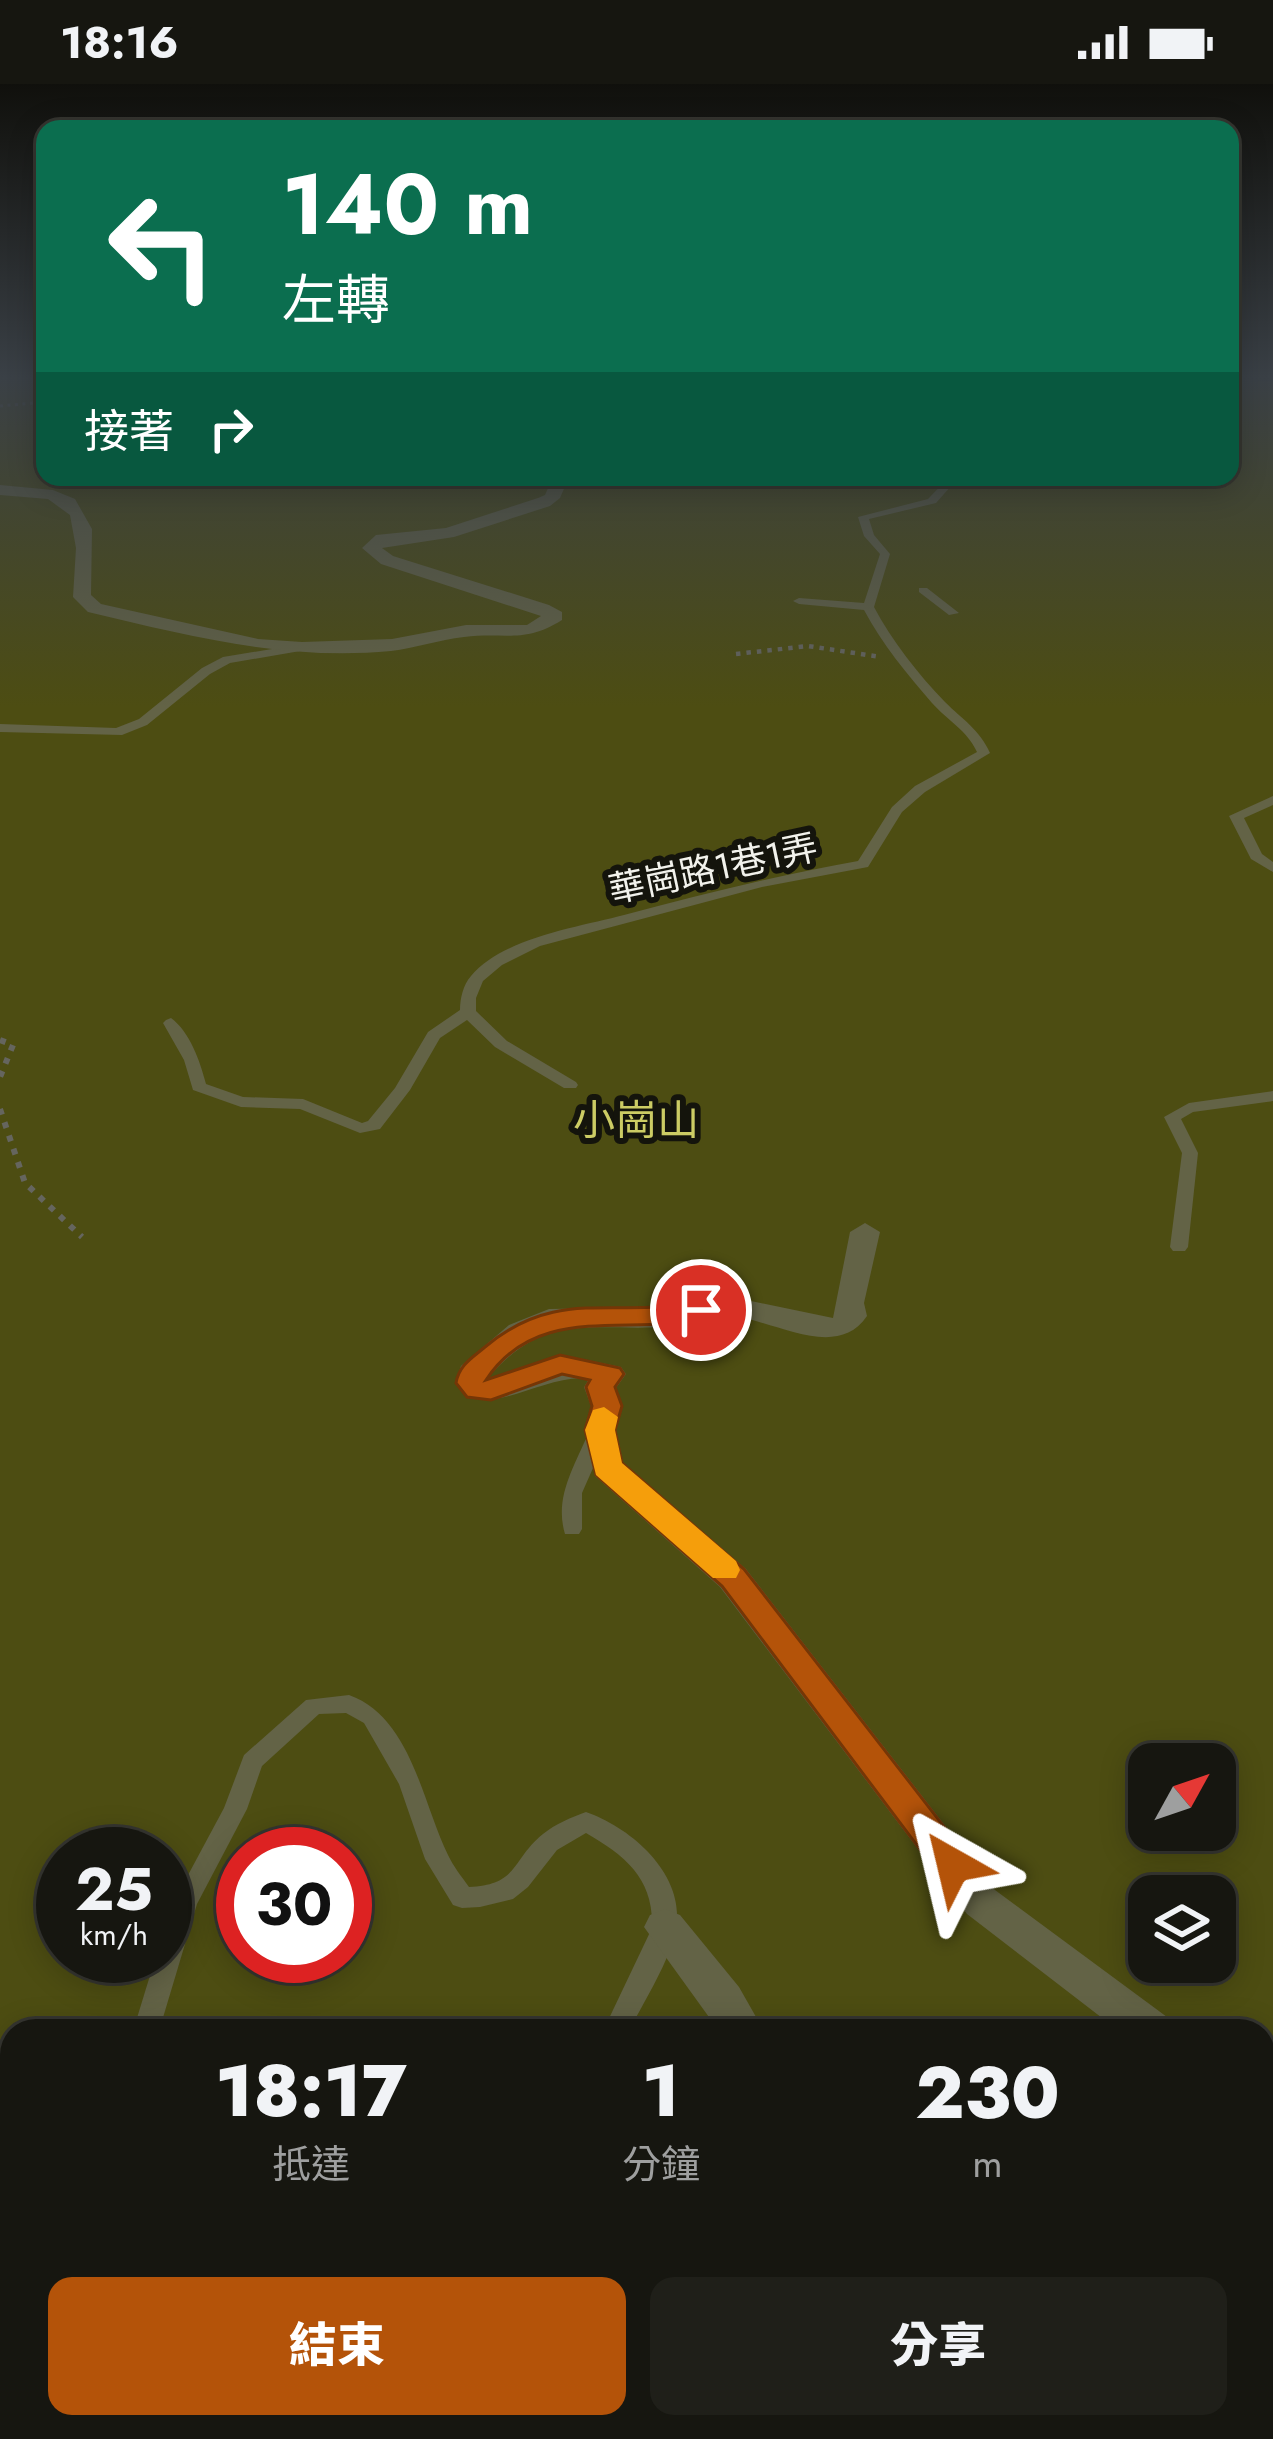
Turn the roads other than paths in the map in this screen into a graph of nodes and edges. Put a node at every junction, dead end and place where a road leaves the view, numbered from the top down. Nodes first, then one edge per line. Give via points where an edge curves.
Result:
1 (556, 488) edge
2 (944, 488) edge
3 (0, 490) edge
4 (922, 590) dead end
5 (799, 601) dead end
6 (868, 607) junction
7 (953, 613) dead end
8 (302, 648) junction
9 (0, 728) edge
10 (1273, 800) edge
11 (1273, 868) edge
12 (468, 1012) junction
13 (171, 1023) dead end
14 (570, 1085) dead end
15 (1273, 1096) edge
16 (865, 1232) dead end
17 (1179, 1247) dead end
18 (600, 1430) junction
19 (572, 1529) dead end
20 (665, 1927) junction
21 (150, 2019) edge
22 (622, 2019) edge
23 (735, 2019) edge
24 (1136, 2019) edge

1 - 8 street via 544,502 371,548 542,609 554,616 550,622 531,631
2 - 6 lane via 932,501 863,517 885,554
3 - 8 street via 57,497 79,513 87,526 82,597 95,608
4 - 7 lane
5 - 6 lane
6 - 12 lane, 華崗路1巷1弄 via 984,753 897,810 863,864 535,943 476,980
8 - 9 lane via 227,661 118,732
10 - 11 lane via 1236,816 1256,856
12 - 13 lane via 434,1035 402,1090 374,1125 360,1128 303,1104 241,1102 199,1087
12 - 14 lane via 501,1044
15 - 17 lane via 1172,1117 1190,1153
16 - 18 street via 844,1325 727,1306 550,1319 472,1373 477,1390 560,1364 610,1374 601,1387 607,1406
18 - 19 lane via 572,1493
18 - 24 street via 607,1468 733,1578 981,1902
20 - 21 lane via 657,1882 625,1842 586,1822 548,1842 519,1886 495,1898 462,1898 372,1717 349,1704 314,1706 252,1761 185,1903
20 - 22 lane
20 - 23 street

